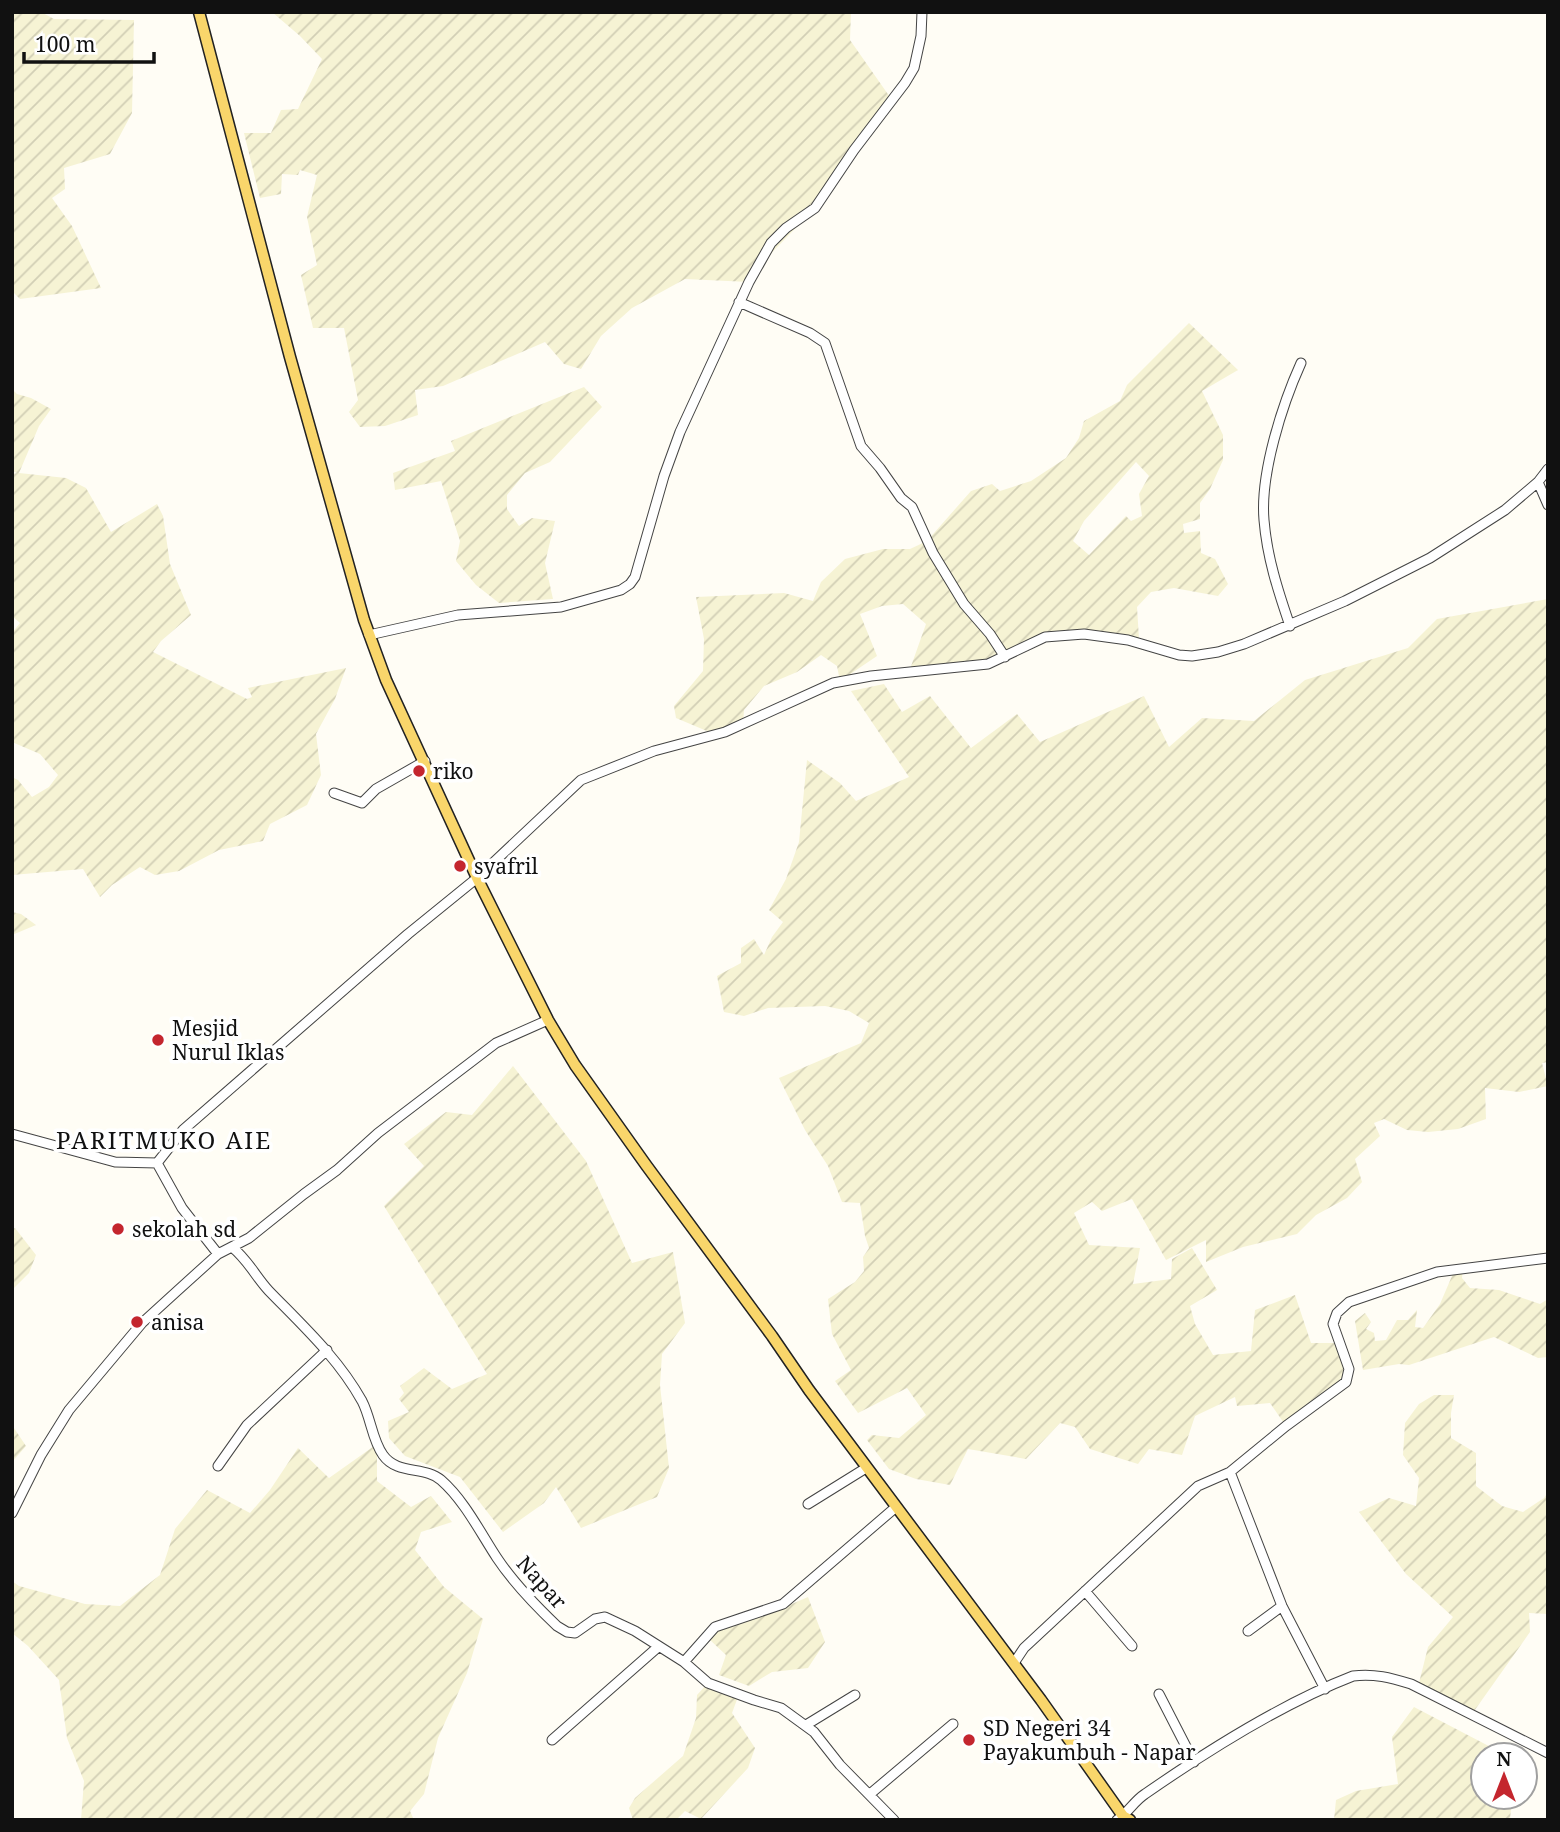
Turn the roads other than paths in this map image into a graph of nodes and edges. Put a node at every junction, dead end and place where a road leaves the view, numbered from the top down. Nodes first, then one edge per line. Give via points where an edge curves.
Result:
1 (199, 12) edge
2 (922, 12) edge
3 (739, 302) junction
4 (1301, 363) dead end
5 (1548, 469) edge
6 (1538, 482) junction
7 (1548, 505) edge
8 (1290, 626) junction
9 (369, 635) junction
10 (1005, 657) junction
11 (425, 761) junction
12 (334, 793) dead end
13 (477, 878) junction
14 (548, 1020) junction
15 (12, 1134) edge
16 (157, 1163) junction
17 (232, 1247) junction
18 (218, 1254) junction
19 (1548, 1258) edge
20 (327, 1350) junction
21 (218, 1466) dead end
22 (866, 1468) junction
23 (1230, 1472) junction
24 (808, 1504) dead end
25 (896, 1507) junction
26 (12, 1513) edge
27 (1085, 1591) junction
28 (1282, 1606) junction
29 (1248, 1630) dead end
30 (1132, 1646) dead end
31 (658, 1647) junction
32 (684, 1662) junction
33 (1014, 1663) junction
34 (1325, 1689) junction
35 (1159, 1694) dead end
36 (855, 1695) dead end
37 (953, 1724) dead end
38 (806, 1725) junction
39 (552, 1740) dead end
40 (1548, 1753) edge
41 (1194, 1762) junction
42 (870, 1794) junction
43 (1123, 1819) edge
44 (894, 1820) edge

1 - 9 main road
2 - 3 street via 921,36 909,76 815,208 771,243
3 - 9 street via 680,432 635,577 628,586 561,607 458,615
3 - 10 street via 825,344 861,446 912,507 964,604
4 - 8 street via 1280,412 1264,500 1272,569
5 - 6 street
6 - 7 street
6 - 8 street via 1505,510 1430,558
8 - 10 street via 1207,654 1179,655 1128,640 1084,634 1045,637
9 - 11 main road
10 - 13 street via 988,664 833,683 725,732 602,770 569,790
11 - 12 street via 376,789 362,803
11 - 13 main road
13 - 14 main road
13 - 16 street via 183,1130
14 - 17 street via 496,1043
14 - 22 main road via 611,1116
15 - 16 street via 115,1162
16 - 18 street via 181,1208
17 - 18 street
17 - 20 street, Napar
18 - 26 street via 142,1324 84,1391 41,1455
19 - 23 street via 1437,1272 1349,1302 1337,1313 1334,1324 1349,1369 1346,1382
20 - 21 street via 247,1425
20 - 31 street, Napar via 362,1401 383,1455 401,1468 438,1478 499,1561 557,1626 575,1633 605,1617
22 - 24 street
22 - 25 main road
23 - 27 street via 1198,1486
23 - 28 street
25 - 32 street via 783,1604 721,1623
25 - 33 main road
27 - 30 street
27 - 33 street via 1024,1647
28 - 29 street
28 - 34 street
31 - 32 street, Napar via 654,1643
31 - 39 street
32 - 38 street, Napar via 708,1683 781,1708
33 - 43 main road
34 - 40 street via 1353,1676 1388,1677 1429,1692
34 - 41 street
35 - 41 street
36 - 38 street
37 - 42 street
38 - 42 street, Napar
41 - 43 street via 1141,1797
42 - 44 street, Napar

